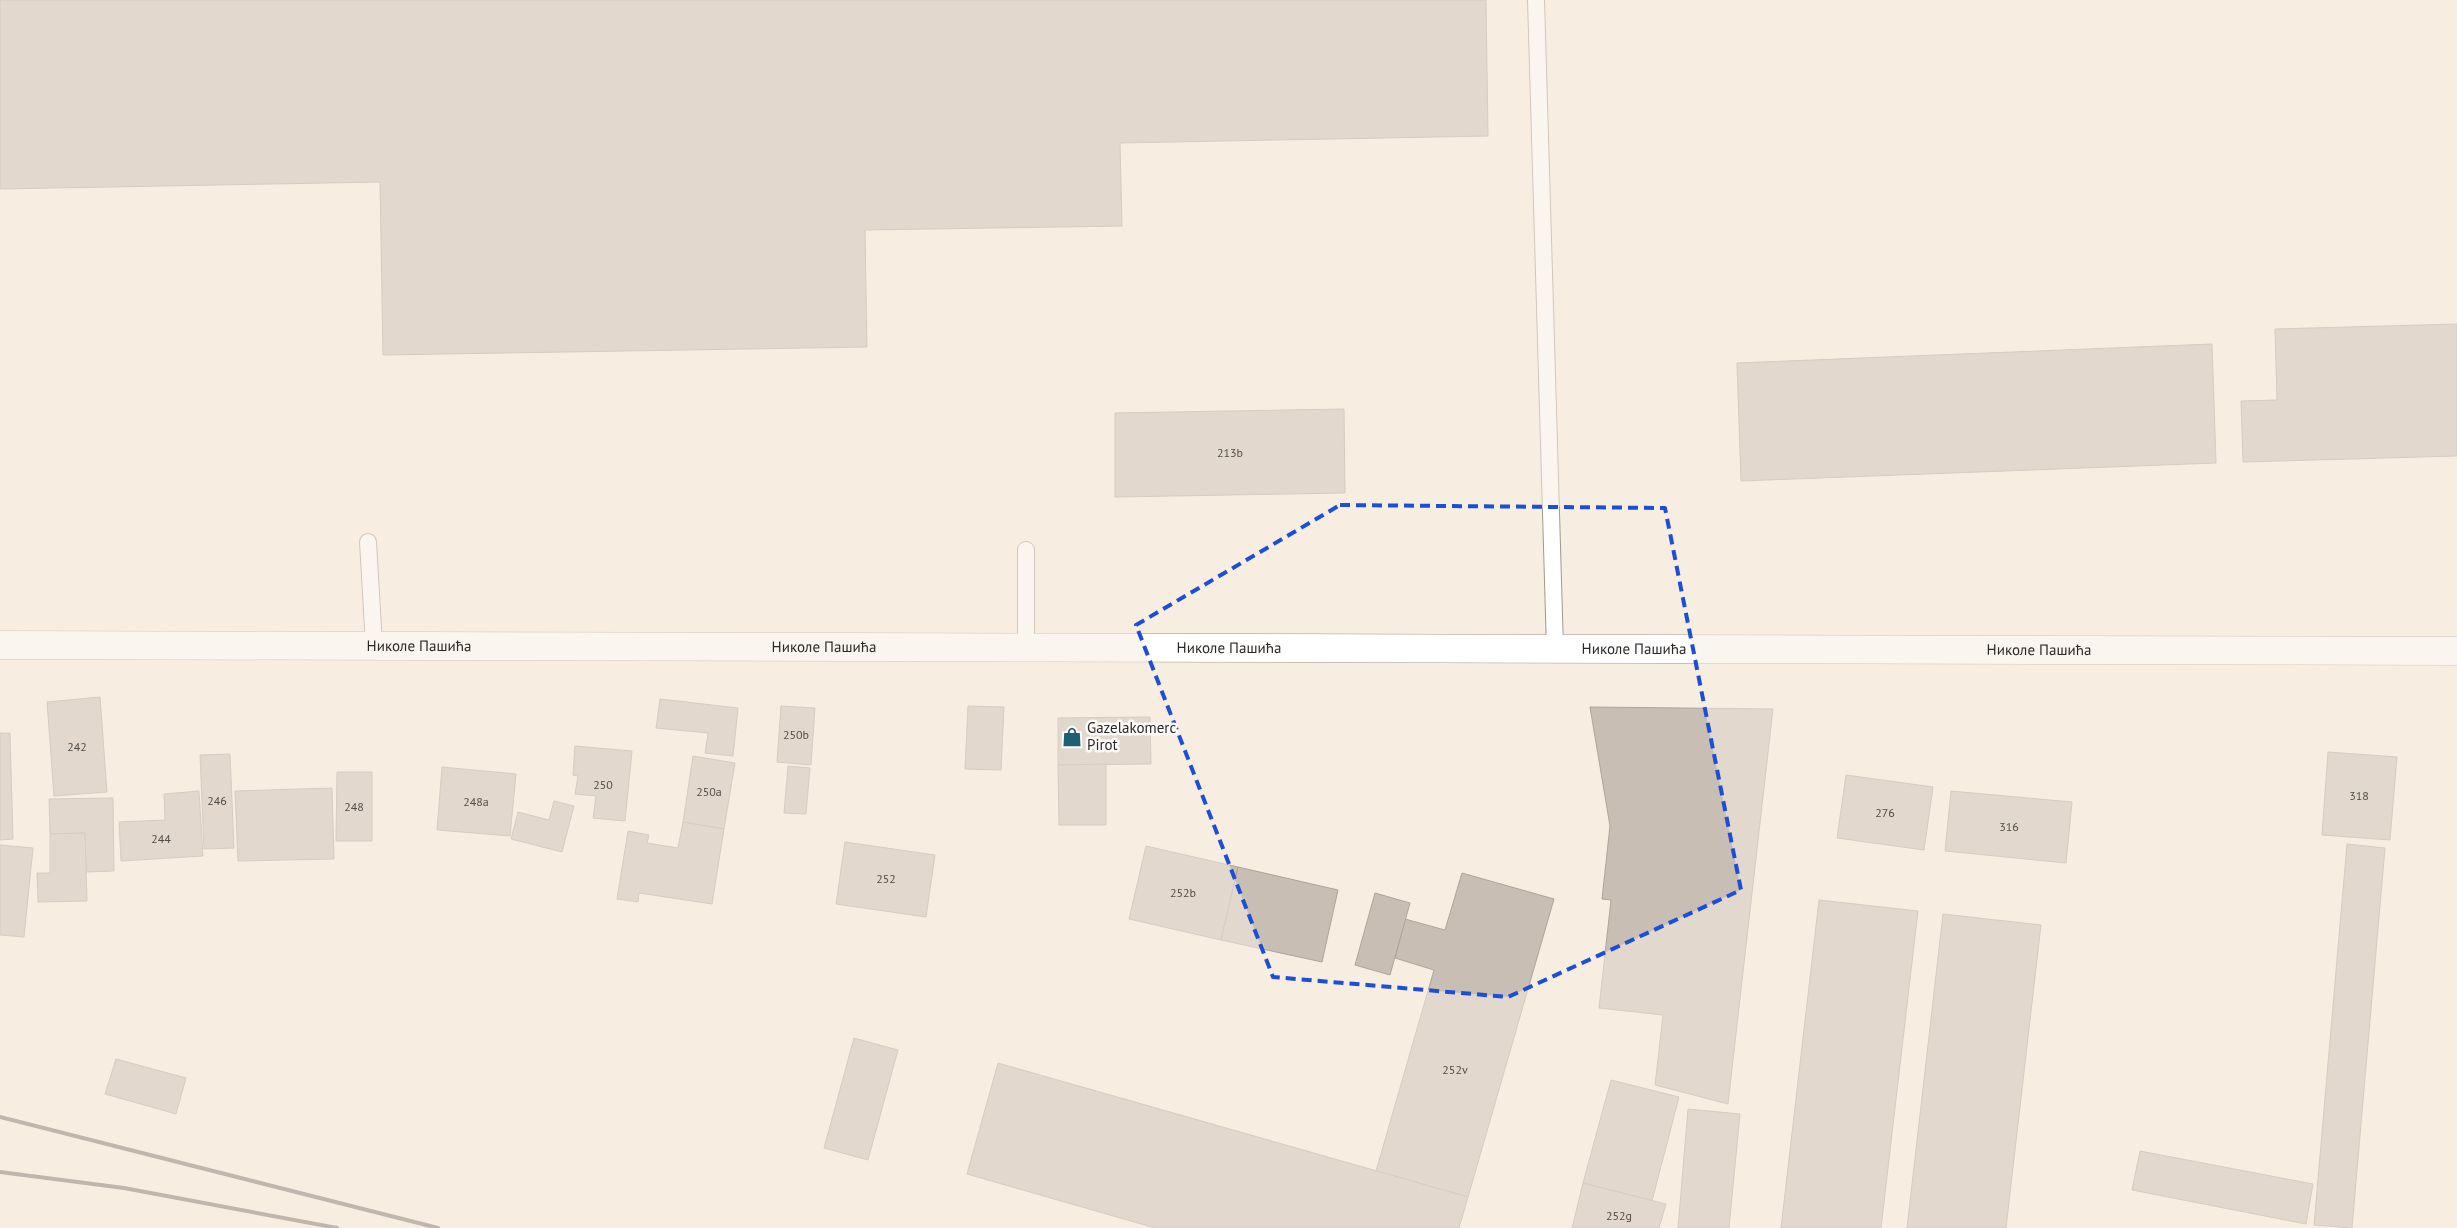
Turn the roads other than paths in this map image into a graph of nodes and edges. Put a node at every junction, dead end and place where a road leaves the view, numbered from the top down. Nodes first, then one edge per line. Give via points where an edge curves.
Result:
1 (1536, 0) edge
2 (368, 542) dead end
3 (1026, 550) dead end
4 (0, 644) edge
5 (374, 645) junction
6 (1026, 647) junction
7 (1555, 649) junction
8 (2457, 651) edge

1 - 7 lane
2 - 5 lane
3 - 6 lane
4 - 5 main road, Николе Пашића
5 - 6 main road, Николе Пашића
6 - 7 main road, Николе Пашића
7 - 8 main road, Николе Пашића

